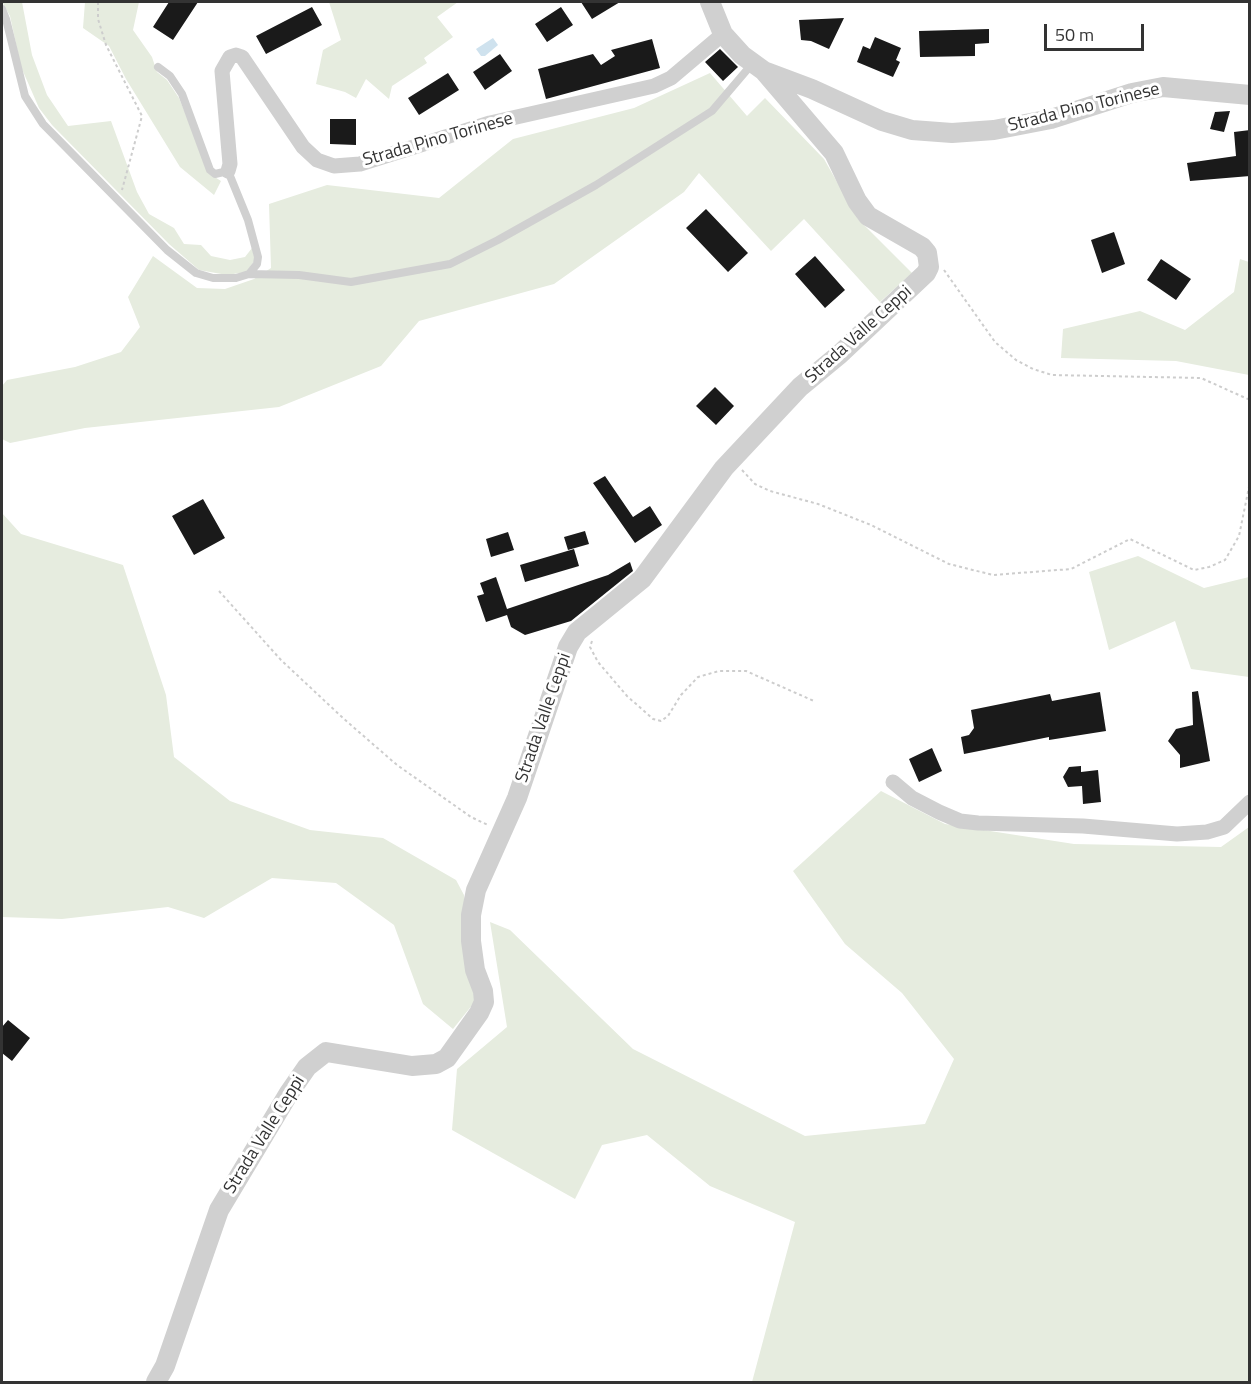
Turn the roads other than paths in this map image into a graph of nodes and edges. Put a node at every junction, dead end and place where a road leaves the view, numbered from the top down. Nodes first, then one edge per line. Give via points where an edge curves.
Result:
1 (710, 2) edge
2 (2, 9) edge
3 (723, 34) junction
4 (759, 67) junction
5 (158, 68) dead end
6 (1250, 95) edge
7 (228, 171) junction
8 (249, 274) junction
9 (893, 782) dead end
10 (1250, 802) edge
11 (156, 1383) edge

1 - 3 street, Strada Pino Torinese
2 - 8 lane via 26,96 43,124 167,250 196,273 213,278
3 - 4 street, Strada Pino Torinese
3 - 7 street, Strada Pino Torinese via 671,78 654,86 489,123 360,164 334,166 317,160 303,147 242,57 236,55 230,57 222,71
4 - 6 street, Strada Pino Torinese via 882,121 952,133 1051,120 1162,87
4 - 8 lane via 712,111 596,185 450,264 351,282
4 - 11 street, Strada Valle Ceppi via 834,153 868,216 922,247 929,267 921,279 800,387 733,459 642,579 577,632 568,647 517,798 476,890 471,915 475,970 484,1002 479,1013 447,1058 436,1064 412,1066 326,1052 307,1067 219,1210
5 - 7 lane via 170,76 182,94 210,170 215,174
7 - 8 lane via 258,257
9 - 10 street via 912,798 939,812 978,824 1083,826 1177,834 1207,832 1224,827

